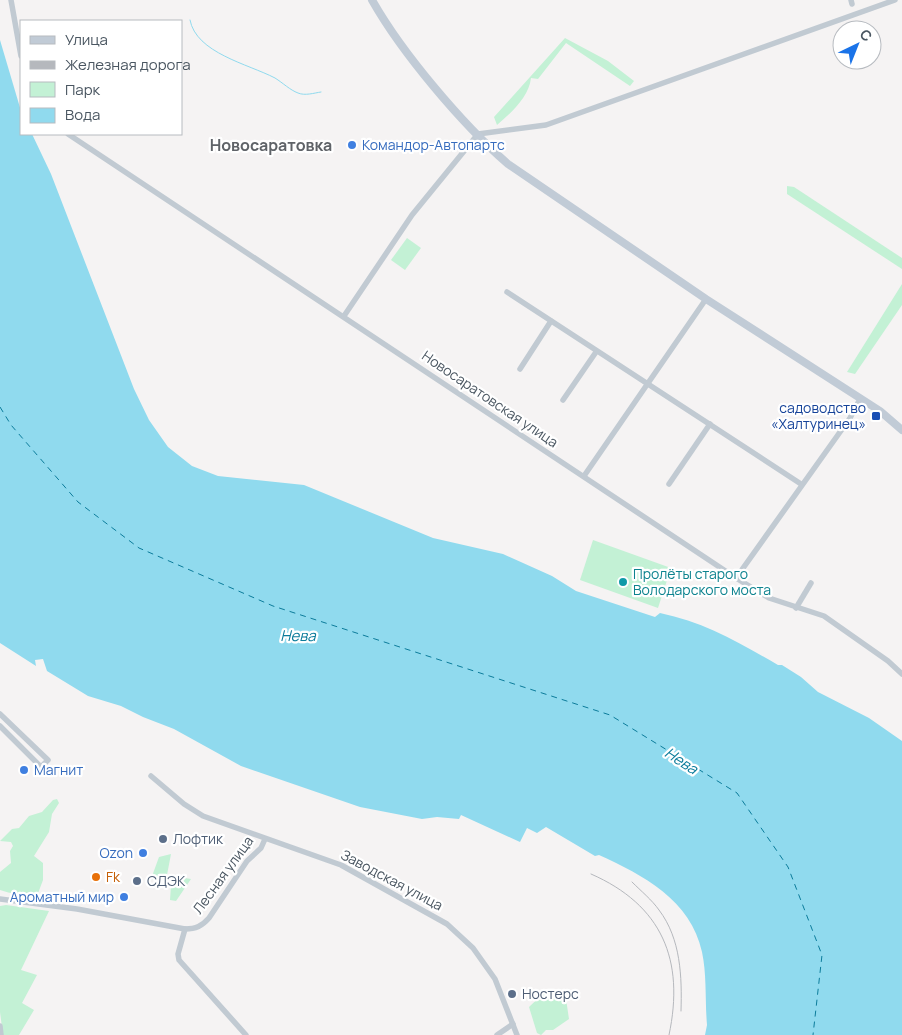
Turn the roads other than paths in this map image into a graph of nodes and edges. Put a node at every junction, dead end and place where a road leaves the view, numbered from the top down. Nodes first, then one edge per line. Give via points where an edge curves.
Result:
1 (12, 0) edge
2 (372, 0) edge
3 (895, 0) edge
4 (20, 50) edge
5 (478, 134) junction
6 (70, 135) edge
7 (507, 292) dead end
8 (706, 298) junction
9 (344, 316) junction
10 (551, 321) junction
11 (596, 352) junction
12 (520, 369) dead end
13 (648, 384) junction
14 (860, 399) junction
15 (563, 400) dead end
16 (710, 424) junction
17 (902, 430) edge
18 (584, 476) junction
19 (669, 484) dead end
20 (801, 484) junction
21 (736, 578) junction
22 (811, 584) dead end
23 (796, 608) junction
24 (902, 674) edge
25 (0, 714) edge
26 (0, 726) edge
27 (151, 776) dead end
28 (265, 839) junction
29 (0, 899) edge
30 (184, 929) junction
31 (513, 1024) junction
32 (0, 1026) edge
33 (1, 1035) edge
34 (246, 1035) edge
35 (496, 1035) edge
36 (518, 1035) edge

1 - 4 street
2 - 5 main road via 409,54
3 - 5 street via 546,125
5 - 8 main road via 525,176
5 - 9 street via 412,215
6 - 9 street, Новосаратовская улица
7 - 10 street
8 - 13 street
8 - 14 main road
9 - 18 street, Новосаратовская улица
10 - 11 street
10 - 12 street
11 - 13 street
11 - 15 street
13 - 16 street
13 - 18 street
14 - 17 main road
14 - 20 street via 850,418
16 - 19 street
16 - 20 street
18 - 21 street, Новосаратовская улица
20 - 21 street
21 - 23 street, Новосаратовская улица via 769,598
22 - 23 street
23 - 24 street, Новосаратовская улица via 824,616 837,624
25 - 26 street via 48,760 42,767
27 - 28 street, Заводская улица via 203,816
28 - 30 street, Лесная улица via 210,918 202,926
28 - 31 street, Заводская улица via 341,865 447,924 473,948 495,979
29 - 30 street via 77,909
30 - 34 street, Лесная улица via 178,954 180,960
31 - 35 street
31 - 36 street, Заводская улица
32 - 33 street

